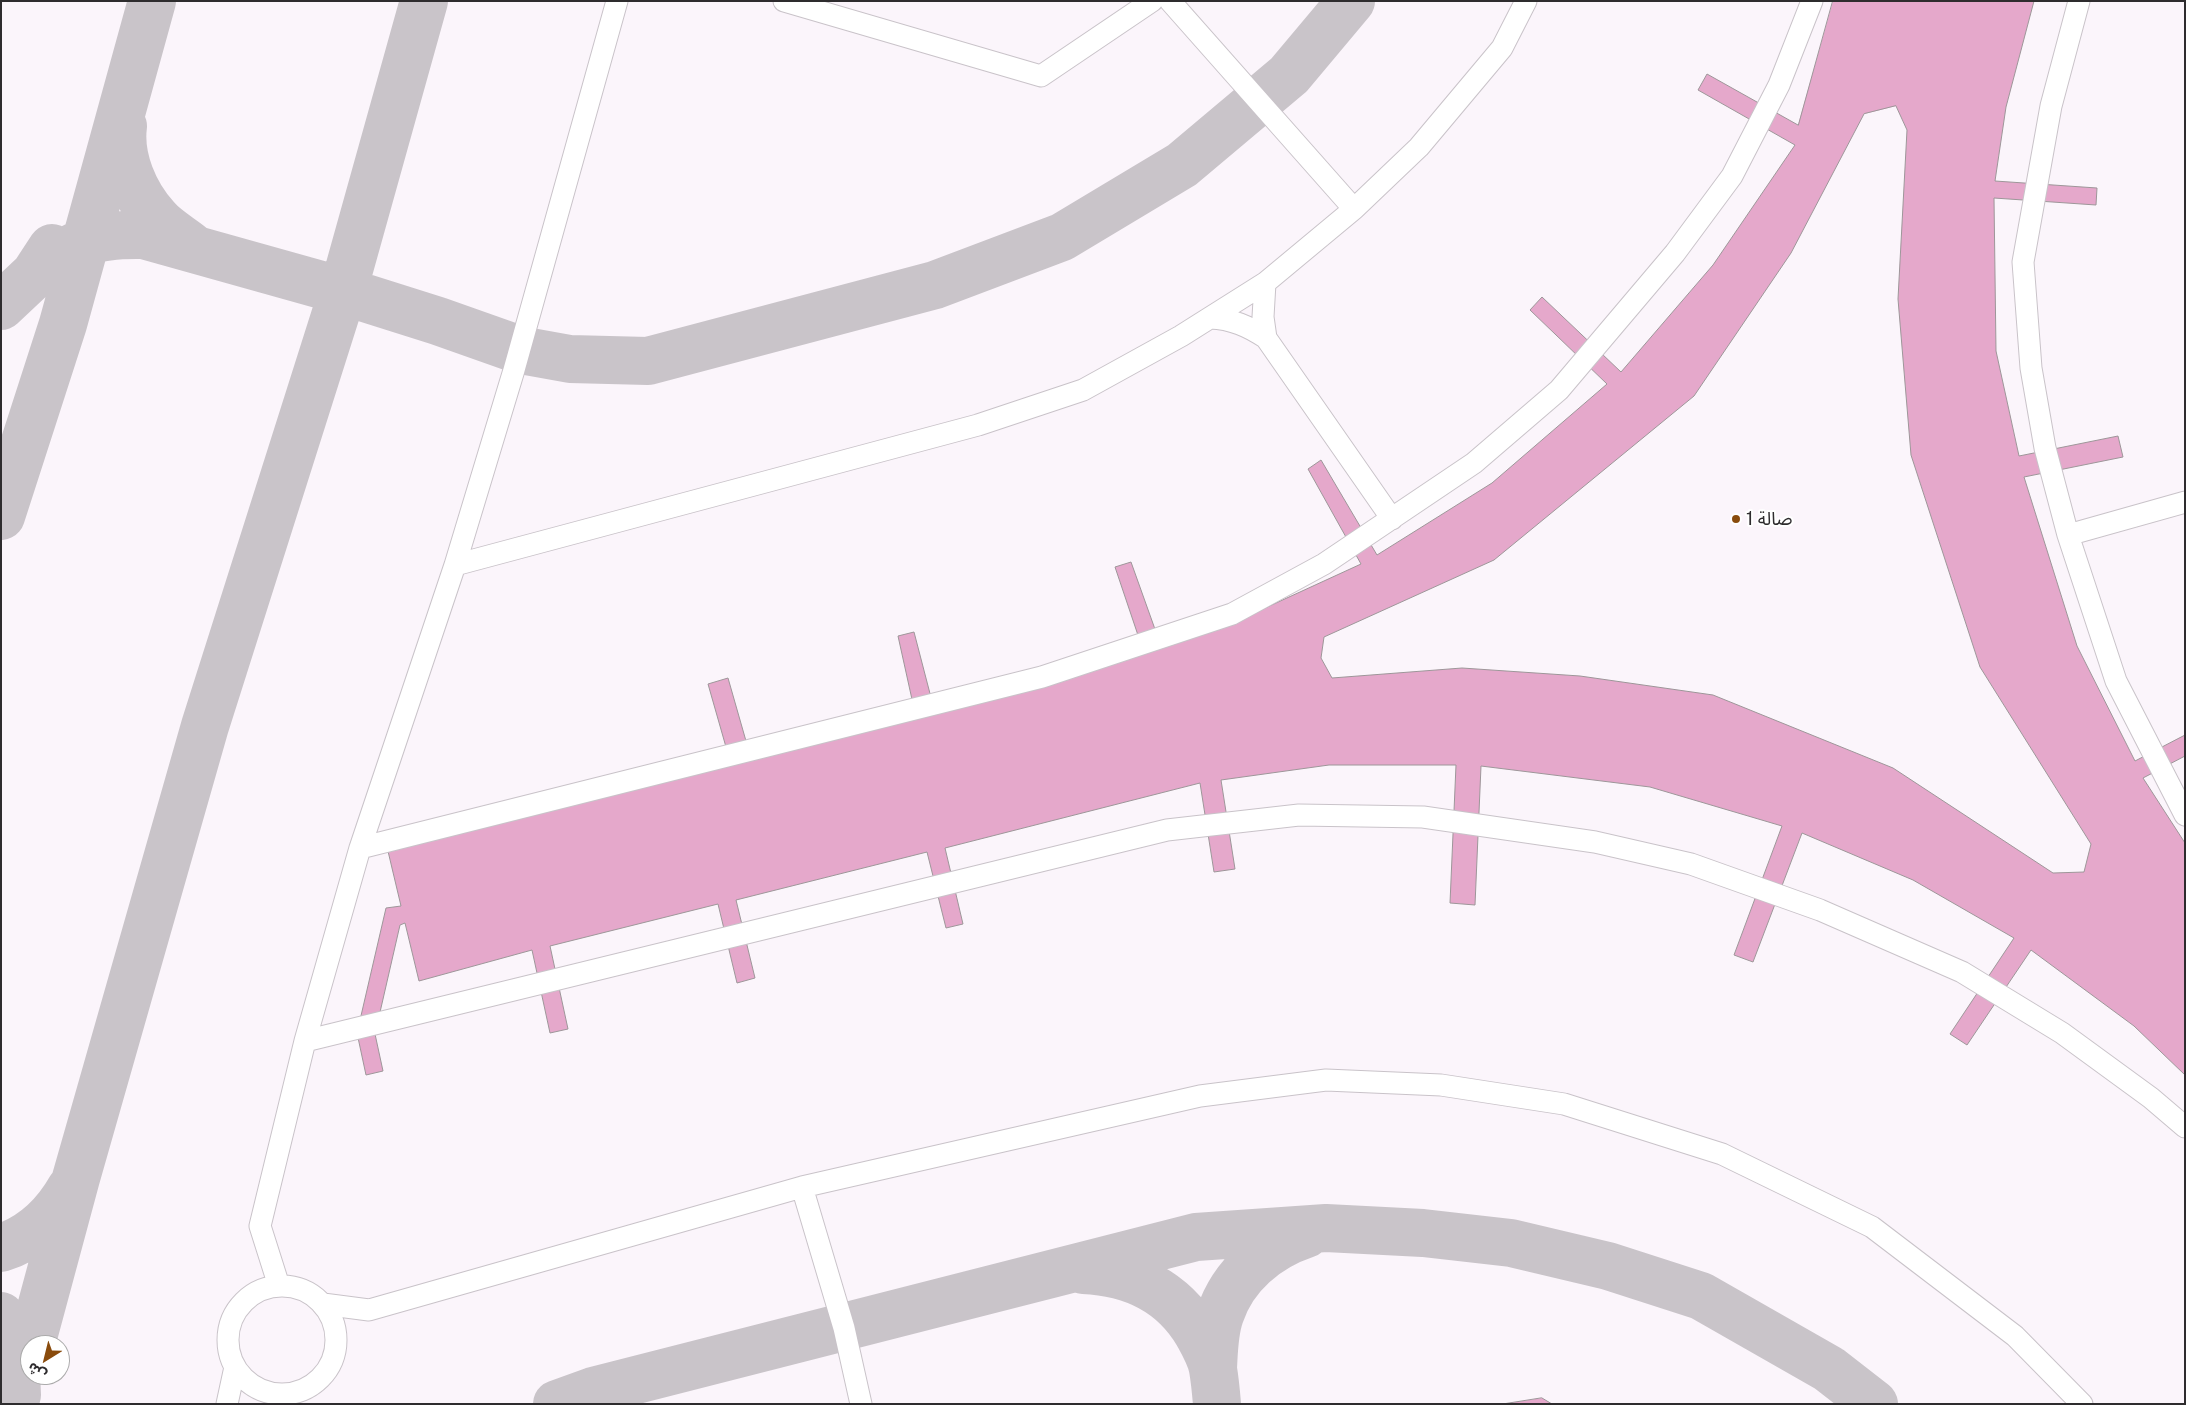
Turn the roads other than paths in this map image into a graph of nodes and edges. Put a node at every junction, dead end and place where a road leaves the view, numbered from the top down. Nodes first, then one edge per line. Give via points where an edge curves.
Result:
1 (617, 1) edge
2 (784, 1) edge
3 (1152, 1) edge
4 (1170, 1) edge
5 (1526, 1) edge
6 (1812, 1) edge
7 (2079, 1) edge
8 (1354, 209) junction
9 (1265, 283) junction
10 (1210, 318) junction
11 (1266, 338) junction
12 (2185, 502) edge
13 (1392, 519) junction
14 (2068, 534) junction
15 (455, 564) junction
16 (2185, 814) edge
17 (360, 848) junction
18 (305, 1042) junction
19 (2185, 1127) edge
20 (802, 1188) junction
21 (279, 1286) junction
22 (323, 1304) junction
23 (235, 1367) junction
24 (290, 1398) edge
25 (227, 1404) edge
26 (861, 1404) edge
27 (2082, 1404) edge

1 - 15 lane via 520,350
2 - 3 lane via 1041,76
4 - 8 lane
5 - 8 lane via 1502,48 1420,147
6 - 13 lane via 1779,85 1732,176 1675,253 1559,390 1474,463
7 - 14 lane via 2051,106 2023,262 2031,368 2046,448
8 - 9 lane
9 - 10 lane
9 - 11 lane via 1263,317
10 - 11 lane via 1227,318 1249,326
10 - 15 lane via 1083,390 978,425
11 - 13 lane
12 - 14 lane
13 - 17 lane via 1324,564 1232,614 1042,677
14 - 16 lane via 2116,681
15 - 17 lane
17 - 18 lane
18 - 19 lane via 1166,830 1299,815 1423,817 1595,842 1691,864 1820,910 1962,972 2062,1033
18 - 21 lane via 260,1226
20 - 22 lane via 369,1310
20 - 26 lane via 844,1328
20 - 27 lane via 1200,1096 1326,1080 1441,1085 1564,1104 1722,1154 1872,1227 2016,1336
21 - 22 lane via 296,1287
21 - 23 lane via 254,1294 234,1314 228,1331 229,1350
22 - 24 lane via 332,1318 335,1354 327,1371 315,1384
23 - 24 lane via 247,1381 262,1390
23 - 25 lane

